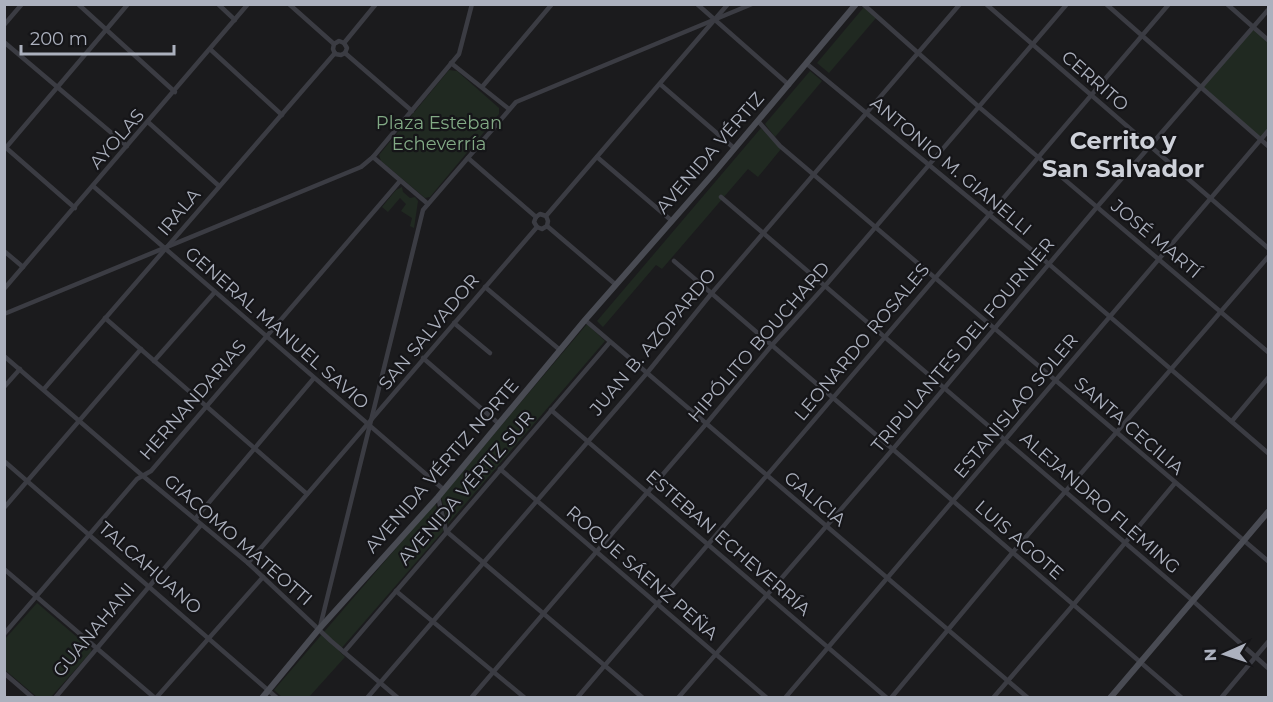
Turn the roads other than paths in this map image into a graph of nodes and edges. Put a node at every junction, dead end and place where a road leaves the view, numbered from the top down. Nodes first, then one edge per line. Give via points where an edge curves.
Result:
1 (22, 4) edge
2 (78, 4) edge
3 (128, 4) edge
4 (218, 4) edge
5 (248, 4) edge
6 (289, 4) edge
7 (376, 4) edge
8 (472, 4) edge
9 (552, 4) edge
10 (697, 4) edge
11 (728, 4) edge
12 (752, 4) edge
13 (856, 4) edge
14 (863, 4) edge
15 (960, 4) edge
16 (986, 4) edge
17 (1066, 4) edge
18 (1106, 4) edge
19 (1169, 4) edge
20 (1227, 4) edge
21 (1269, 10) edge
22 (235, 20) junction
23 (715, 20) junction
24 (4, 25) edge
25 (1253, 27) junction
26 (107, 30) junction
27 (1142, 36) junction
28 (1269, 40) edge
29 (4, 42) edge
30 (344, 43) junction
31 (334, 44) junction
32 (1032, 45) junction
33 (211, 50) junction
34 (917, 52) junction
35 (335, 53) junction
36 (345, 53) junction
37 (452, 63) junction
38 (807, 64) junction
39 (660, 84) junction
40 (789, 85) junction
41 (58, 87) junction
42 (482, 87) junction
43 (1202, 87) junction
44 (175, 92) junction
45 (1091, 95) junction
46 (979, 106) junction
47 (509, 109) junction
48 (412, 111) junction
49 (866, 112) junction
50 (282, 115) junction
51 (758, 120) junction
52 (148, 122) junction
53 (1269, 131) edge
54 (1261, 140) junction
55 (127, 146) junction
56 (1269, 146) edge
57 (1151, 147) junction
58 (5, 148) edge
59 (734, 148) junction
60 (373, 157) junction
61 (597, 157) junction
62 (468, 158) junction
63 (1038, 158) junction
64 (928, 166) junction
65 (814, 174) junction
66 (400, 181) junction
67 (93, 186) junction
68 (219, 186) junction
69 (721, 197) dead end
70 (1211, 198) junction
71 (428, 204) junction
72 (1096, 207) junction
73 (75, 208) junction
74 (989, 215) junction
75 (546, 216) junction
76 (536, 217) junction
77 (672, 221) junction
78 (547, 226) junction
79 (537, 227) junction
80 (875, 227) junction
81 (764, 233) junction
82 (1269, 248) edge
83 (165, 250) junction
84 (4, 251) edge
85 (1269, 257) edge
86 (1159, 260) junction
87 (674, 261) dead end
88 (1050, 265) junction
89 (23, 267) junction
90 (935, 278) junction
91 (615, 284) junction
92 (825, 286) junction
93 (485, 287) junction
94 (4, 289) edge
95 (214, 292) junction
96 (711, 294) junction
97 (1221, 312) junction
98 (4, 314) edge
99 (1110, 317) junction
100 (105, 318) junction
101 (585, 320) junction
102 (454, 323) junction
103 (995, 329) junction
104 (267, 336) junction
105 (884, 336) junction
106 (610, 342) junction
107 (771, 345) junction
108 (141, 350) junction
109 (560, 350) junction
110 (1269, 352) edge
111 (490, 353) dead end
112 (4, 356) edge
113 (423, 358) junction
114 (154, 361) junction
115 (20, 369) junction
116 (1172, 370) junction
117 (647, 373) junction
118 (314, 378) junction
119 (1269, 378) edge
120 (1055, 381) junction
121 (4, 387) edge
122 (44, 389) junction
123 (945, 389) junction
124 (833, 398) junction
125 (207, 407) junction
126 (552, 410) junction
127 (80, 421) junction
128 (1232, 422) junction
129 (498, 423) junction
130 (706, 424) junction
131 (368, 425) junction
132 (1117, 434) junction
133 (587, 440) junction
134 (1005, 440) junction
135 (255, 449) junction
136 (893, 449) junction
137 (1269, 453) edge
138 (4, 461) edge
139 (500, 469) junction
140 (143, 476) junction
141 (766, 476) junction
142 (28, 481) junction
143 (1175, 483) junction
144 (443, 489) junction
145 (648, 492) junction
146 (1066, 492) junction
147 (307, 494) junction
148 (438, 496) junction
149 (536, 500) junction
150 (953, 501) junction
151 (4, 508) edge
152 (1269, 512) edge
153 (195, 519) junction
154 (201, 525) junction
155 (826, 525) junction
156 (447, 531) junction
157 (91, 535) junction
158 (1243, 541) junction
159 (1124, 542) junction
160 (708, 544) junction
161 (597, 552) junction
162 (1013, 552) junction
163 (1269, 561) edge
164 (484, 562) junction
165 (248, 563) junction
166 (4, 569) edge
167 (887, 577) junction
168 (263, 578) junction
169 (150, 586) junction
170 (396, 591) junction
171 (767, 594) junction
172 (37, 597) junction
173 (1192, 600) junction
174 (657, 603) junction
175 (1074, 604) junction
176 (544, 613) junction
177 (432, 621) junction
178 (319, 629) junction
179 (949, 630) junction
180 (4, 634) edge
181 (210, 638) junction
182 (1269, 642) edge
183 (828, 647) junction
184 (97, 648) junction
185 (344, 652) junction
186 (716, 654) junction
187 (1256, 657) junction
188 (1141, 662) junction
189 (605, 665) junction
190 (1269, 668) edge
191 (495, 671) junction
192 (4, 673) edge
193 (1008, 680) junction
194 (380, 683) junction
195 (269, 690) junction
196 (33, 698) edge
197 (55, 698) edge
198 (155, 698) edge
199 (262, 698) edge
200 (277, 698) edge
201 (368, 698) edge
202 (398, 698) edge
203 (471, 698) edge
204 (525, 698) edge
205 (577, 698) edge
206 (643, 698) edge
207 (678, 698) edge
208 (767, 698) edge
209 (784, 698) edge
210 (889, 698) edge
211 (993, 698) edge
212 (1028, 698) edge
213 (1110, 698) edge
214 (1182, 698) edge
215 (1221, 698) edge

1 - 24 street
2 - 26 street
3 - 26 street
4 - 22 street
5 - 22 street, AYOLAS
6 - 31 street
7 - 30 street
8 - 37 street via 461,49
9 - 42 street
10 - 23 street
11 - 23 street
12 - 23 street
13 - 38 street, AVENIDA VÉRTIZ
14 - 34 street, JOSÉ MARTÍ
15 - 34 street, JUAN B. AZOPARDO
16 - 32 street, CERRITO
17 - 32 street, HIPÓLITO BOUCHARD
18 - 27 street
19 - 27 street, LEONARDO ROSALES
20 - 25 street
21 - 25 street, TRIPULANTES DEL FOURNIER
22 - 33 street, AYOLAS
23 - 39 street
23 - 40 street
23 - 47 street via 518,101
25 - 28 street
25 - 43 street, TRIPULANTES DEL FOURNIER
26 - 41 street
26 - 44 street
27 - 43 street
27 - 45 street, LEONARDO ROSALES
29 - 41 street
30 - 31 street
30 - 36 street
31 - 35 street
32 - 45 street, CERRITO
32 - 46 street, HIPÓLITO BOUCHARD
33 - 44 street, AYOLAS
33 - 50 street
34 - 46 street, JOSÉ MARTÍ
34 - 49 street, JUAN B. AZOPARDO
35 - 36 street
35 - 50 street, IRALA
36 - 48 street
37 - 42 street
37 - 48 street
38 - 40 street, AVENIDA VÉRTIZ
38 - 49 street, ANTONIO M. GIANELLI
39 - 59 street
39 - 61 street
40 - 51 street, AVENIDA VÉRTIZ
41 - 55 street
41 - 58 street
42 - 47 street
43 - 54 street
43 - 57 street, TRIPULANTES DEL FOURNIER
44 - 52 street, AYOLAS
45 - 57 street, CERRITO
45 - 63 street, LEONARDO ROSALES
46 - 63 street, JOSÉ MARTÍ
46 - 64 street, HIPÓLITO BOUCHARD
47 - 62 street
48 - 60 street
49 - 64 street, ANTONIO M. GIANELLI
49 - 65 street, JUAN B. AZOPARDO
50 - 68 street, IRALA
51 - 59 street, AVENIDA VÉRTIZ
51 - 65 street, SANTA CECILIA via 780,146
52 - 55 street, AYOLAS
52 - 68 street
53 - 54 street, ESTANISLAO SOLER
54 - 56 street
54 - 70 street, ESTANISLAO SOLER
55 - 67 street, AYOLAS
57 - 70 street, CERRITO
57 - 72 street, TRIPULANTES DEL FOURNIER
58 - 73 street
59 - 77 street, AVENIDA VÉRTIZ
60 - 66 street
60 - 83 street via 361,167
61 - 75 street
61 - 77 street
62 - 71 street
62 - 76 street
63 - 72 street, JOSÉ MARTÍ
63 - 74 street, LEONARDO ROSALES
64 - 74 street, ANTONIO M. GIANELLI
64 - 80 street, HIPÓLITO BOUCHARD
65 - 80 street, SANTA CECILIA
65 - 81 street, JUAN B. AZOPARDO
66 - 71 street
66 - 104 street, HERNANDARIAS
67 - 73 street, AYOLAS
67 - 83 street, GENERAL MANUEL SAVIO
68 - 83 street, IRALA
69 - 81 street, ALEJANDRO FLEMING
70 - 82 street, CERRITO
70 - 86 street, ESTANISLAO SOLER
71 - 131 street via 420,216
72 - 86 street, JOSÉ MARTÍ
72 - 88 street, TRIPULANTES DEL FOURNIER
73 - 89 street, AYOLAS
74 - 88 street, ANTONIO M. GIANELLI
74 - 90 street, LEONARDO ROSALES
75 - 76 street
75 - 78 street
76 - 79 street
77 - 91 street, AVENIDA VÉRTIZ
78 - 79 street
78 - 91 street
79 - 93 street, SAN SALVADOR
80 - 90 street, SANTA CECILIA
80 - 92 street, HIPÓLITO BOUCHARD
81 - 92 street, ALEJANDRO FLEMING
81 - 96 street, JUAN B. AZOPARDO
83 - 95 street, GENERAL MANUEL SAVIO
83 - 98 street
83 - 100 street, IRALA
84 - 89 street
85 - 97 street
86 - 97 street, JOSÉ MARTÍ
86 - 99 street, ESTANISLAO SOLER
87 - 96 street, LUIS AGOTE
88 - 99 street, ANTONIO M. GIANELLI
88 - 103 street, TRIPULANTES DEL FOURNIER
89 - 94 street, AYOLAS
90 - 103 street, SANTA CECILIA
90 - 105 street, LEONARDO ROSALES
91 - 101 street, AVENIDA VÉRTIZ
92 - 105 street, ALEJANDRO FLEMING
92 - 107 street, HIPÓLITO BOUCHARD
93 - 102 street, SAN SALVADOR
93 - 109 street
95 - 104 street, GENERAL MANUEL SAVIO
95 - 114 street
96 - 107 street, LUIS AGOTE
96 - 117 street, JUAN B. AZOPARDO
97 - 110 street, JOSÉ MARTÍ
97 - 116 street
99 - 116 street, ANTONIO M. GIANELLI
99 - 120 street, ESTANISLAO SOLER
100 - 108 street
100 - 122 street, IRALA
101 - 106 street, GALICIA
101 - 109 street, AVENIDA VÉRTIZ NORTE
102 - 111 street
102 - 113 street, SAN SALVADOR
103 - 120 street, SANTA CECILIA
103 - 123 street, TRIPULANTES DEL FOURNIER
104 - 118 street, GENERAL MANUEL SAVIO
104 - 125 street, HERNANDARIAS
105 - 123 street, ALEJANDRO FLEMING
105 - 124 street, LEONARDO ROSALES
106 - 117 street, GALICIA
106 - 126 street, AVENIDA VÉRTIZ SUR
107 - 124 street, LUIS AGOTE
107 - 130 street, HIPÓLITO BOUCHARD
108 - 114 street
108 - 127 street
109 - 129 street, AVENIDA VÉRTIZ NORTE
112 - 115 street, GIACOMO MATEOTTI
113 - 129 street
113 - 131 street, SAN SALVADOR
114 - 125 street
115 - 121 street
115 - 122 street, GIACOMO MATEOTTI
116 - 128 street, ANTONIO M. GIANELLI
116 - 132 street
117 - 130 street, GALICIA
117 - 133 street, JUAN B. AZOPARDO
118 - 131 street, GENERAL MANUEL SAVIO
118 - 135 street
119 - 128 street
120 - 132 street, SANTA CECILIA
120 - 134 street, ESTANISLAO SOLER
122 - 127 street, GIACOMO MATEOTTI
123 - 134 street, ALEJANDRO FLEMING
123 - 136 street, TRIPULANTES DEL FOURNIER
124 - 136 street, LUIS AGOTE
124 - 141 street, LEONARDO ROSALES
125 - 135 street
125 - 140 street, HERNANDARIAS
126 - 133 street, ESTEBAN ECHEVERRÍA
126 - 139 street, AVENIDA VÉRTIZ SUR
127 - 140 street, GIACOMO MATEOTTI
127 - 142 street
128 - 137 street, ANTONIO M. GIANELLI
129 - 144 street, AVENIDA VÉRTIZ NORTE
130 - 141 street, GALICIA
130 - 145 street, HIPÓLITO BOUCHARD
131 - 144 street, GENERAL MANUEL SAVIO
131 - 147 street, SAN SALVADOR
131 - 178 street
132 - 143 street, SANTA CECILIA
132 - 146 street
133 - 145 street, ESTEBAN ECHEVERRÍA
133 - 149 street, JUAN B. AZOPARDO
134 - 146 street, ALEJANDRO FLEMING
134 - 150 street, ESTANISLAO SOLER
135 - 147 street
135 - 153 street
136 - 150 street, LUIS AGOTE
136 - 155 street, TRIPULANTES DEL FOURNIER
138 - 142 street, TALCAHUANO
139 - 149 street, ROQUE SÁENZ PEÑA
139 - 156 street, AVENIDA VÉRTIZ SUR
140 - 153 street, GIACOMO MATEOTTI
140 - 157 street, HERNANDARIAS
141 - 155 street, GALICIA
141 - 160 street, LEONARDO ROSALES
142 - 151 street
142 - 157 street, TALCAHUANO
143 - 158 street, SANTA CECILIA
143 - 159 street
144 - 148 street, AVENIDA VÉRTIZ NORTE
145 - 160 street, ESTEBAN ECHEVERRÍA
145 - 161 street, HIPÓLITO BOUCHARD
146 - 159 street, ALEJANDRO FLEMING
146 - 162 street
147 - 165 street, SAN SALVADOR
148 - 156 street
148 - 178 street, AVENIDA VÉRTIZ NORTE
149 - 161 street, ROQUE SÁENZ PEÑA
149 - 164 street, JUAN B. AZOPARDO
150 - 162 street, LUIS AGOTE
150 - 167 street, ESTANISLAO SOLER
152 - 158 street
153 - 154 street, GIACOMO MATEOTTI
154 - 165 street, GIACOMO MATEOTTI
154 - 169 street, GUANAHANI
155 - 167 street, GALICIA
155 - 171 street, TRIPULANTES DEL FOURNIER
156 - 164 street
156 - 170 street, AVENIDA VÉRTIZ SUR
157 - 169 street, TALCAHUANO
157 - 172 street, HERNANDARIAS
158 - 163 street, SANTA CECILIA
158 - 173 street
159 - 173 street, ALEJANDRO FLEMING
159 - 175 street
160 - 171 street, ESTEBAN ECHEVERRÍA
160 - 174 street, LEONARDO ROSALES
161 - 174 street, ROQUE SÁENZ PEÑA
161 - 176 street, HIPÓLITO BOUCHARD
162 - 175 street, LUIS AGOTE
162 - 179 street
164 - 176 street
164 - 177 street, JUAN B. AZOPARDO
165 - 168 street, GIACOMO MATEOTTI
166 - 172 street
167 - 179 street, GALICIA
167 - 183 street, ESTANISLAO SOLER
168 - 178 street, GIACOMO MATEOTTI
168 - 181 street
169 - 181 street, TALCAHUANO
169 - 184 street, GUANAHANI
170 - 177 street
170 - 185 street, AVENIDA VÉRTIZ SUR
171 - 183 street, ESTEBAN ECHEVERRÍA
171 - 186 street, TRIPULANTES DEL FOURNIER
172 - 180 street, HERNANDARIAS
172 - 184 street
173 - 187 street, ALEJANDRO FLEMING
173 - 188 street
174 - 186 street, ROQUE SÁENZ PEÑA
174 - 189 street, LEONARDO ROSALES
175 - 188 street, LUIS AGOTE
175 - 193 street
176 - 189 street
176 - 191 street, HIPÓLITO BOUCHARD
177 - 191 street
177 - 194 street, JUAN B. AZOPARDO
178 - 185 street, GIACOMO MATEOTTI
178 - 195 street
179 - 193 street, GALICIA
179 - 210 street
181 - 195 street, TALCAHUANO
181 - 198 street
182 - 187 street
183 - 209 street, ESTANISLAO SOLER
183 - 210 street, ESTEBAN ECHEVERRÍA
184 - 197 street, GUANAHANI
184 - 198 street
185 - 194 street, GIACOMO MATEOTTI
186 - 207 street, TRIPULANTES DEL FOURNIER
186 - 208 street, ROQUE SÁENZ PEÑA
187 - 190 street, ALEJANDRO FLEMING
187 - 215 street
188 - 213 street
188 - 214 street, LUIS AGOTE
189 - 205 street, LEONARDO ROSALES
189 - 206 street
191 - 203 street, HIPÓLITO BOUCHARD
191 - 204 street
192 - 196 street
193 - 211 street
193 - 212 street, GALICIA
194 - 201 street, JUAN B. AZOPARDO
194 - 202 street, GIACOMO MATEOTTI
195 - 199 street
195 - 200 street, TALCAHUANO

